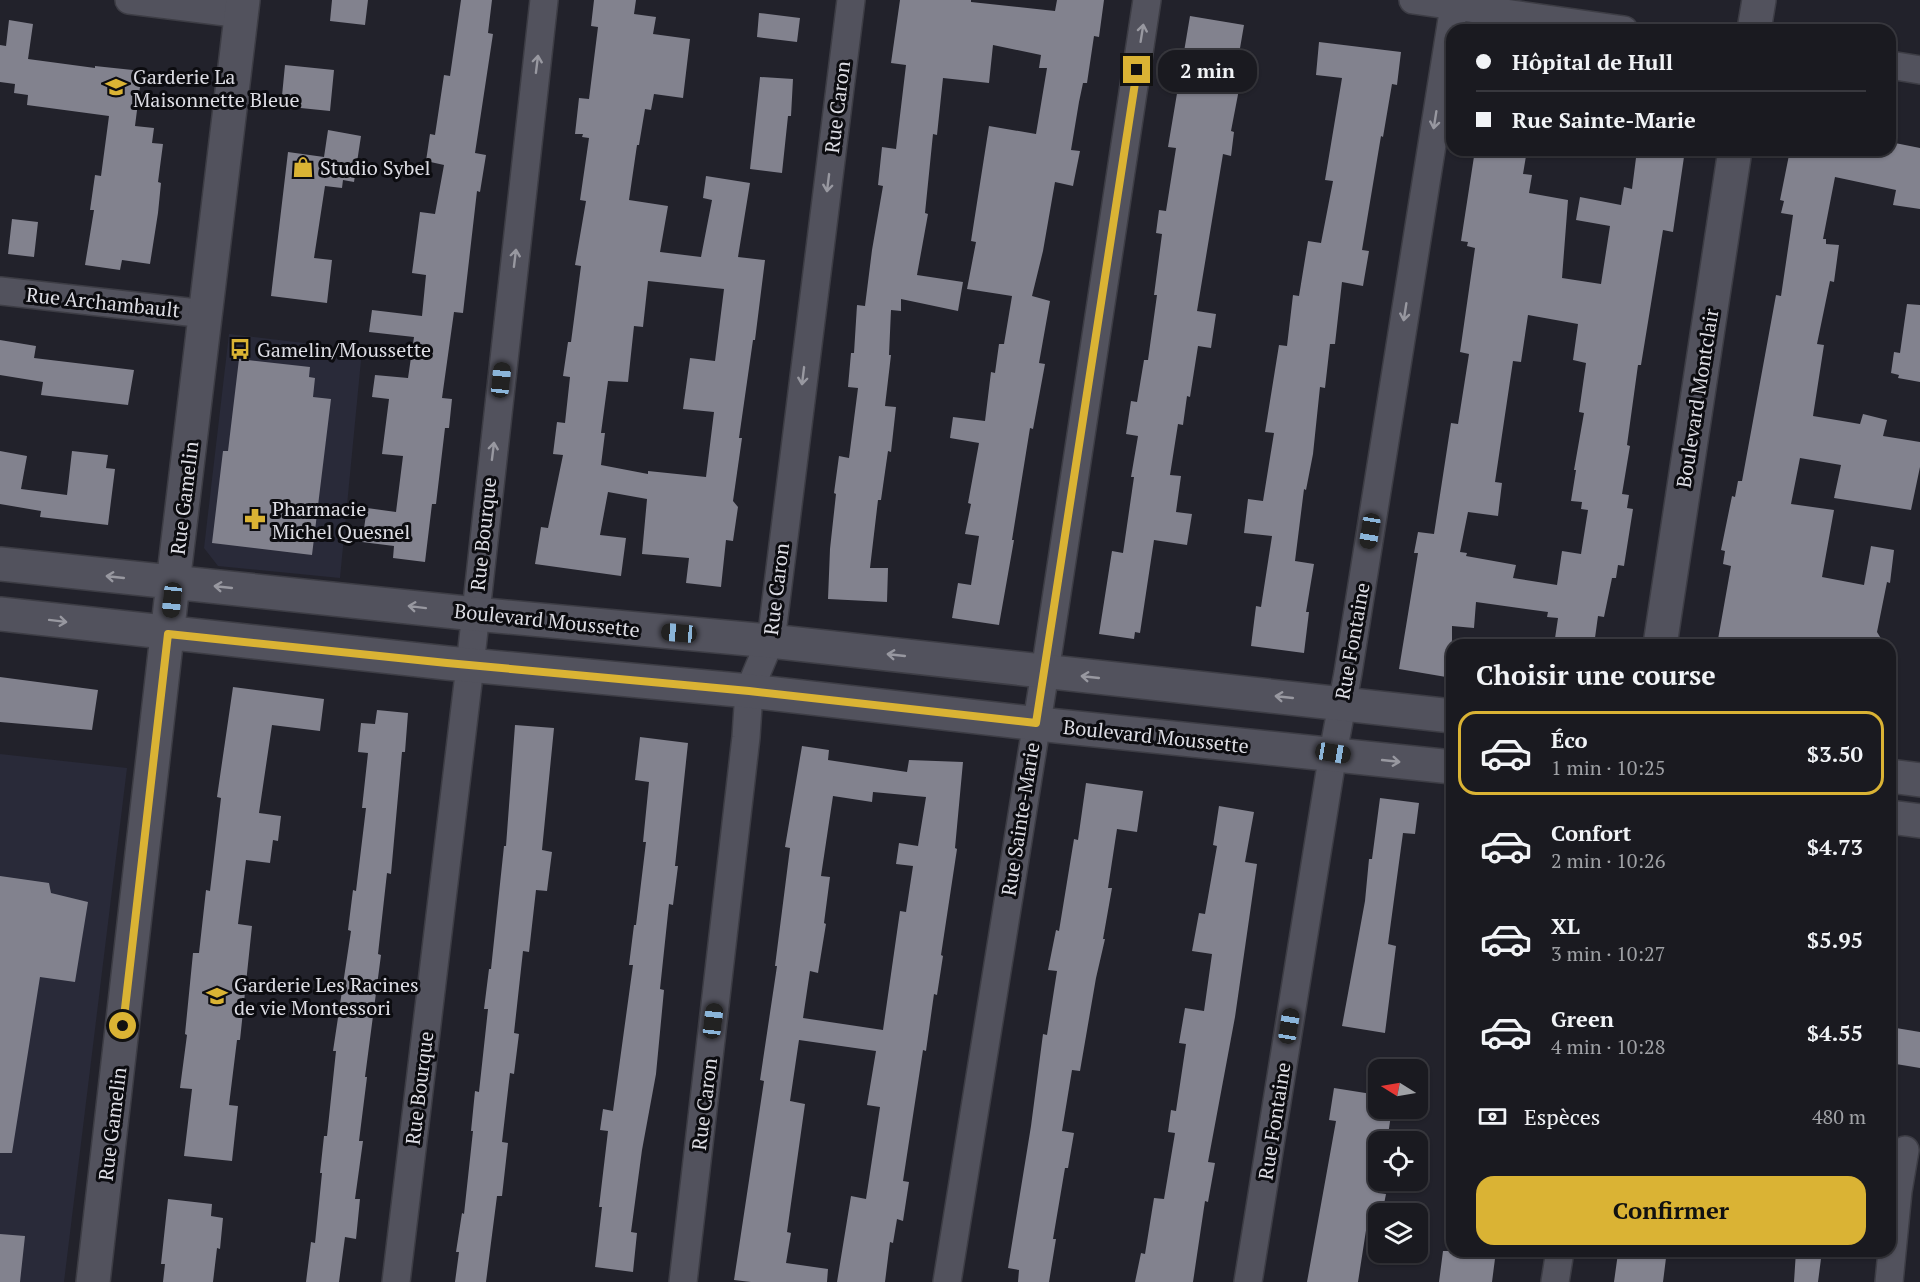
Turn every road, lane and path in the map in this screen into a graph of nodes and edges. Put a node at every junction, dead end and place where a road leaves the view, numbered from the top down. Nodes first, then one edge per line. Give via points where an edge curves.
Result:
1 (129, 0) edge
2 (544, 0) edge
3 (851, 0) edge
4 (1147, 0) edge
5 (1413, 0) edge
6 (1759, 0) edge
7 (1454, 3) edge
8 (242, 7) edge
9 (1451, 24) edge
10 (1586, 24) edge
11 (1755, 24) edge
12 (1446, 53) edge
13 (1896, 66) edge
14 (1920, 70) edge
15 (1734, 156) edge
16 (0, 291) edge
17 (206, 314) junction
18 (0, 564) edge
19 (174, 583) junction
20 (0, 614) edge
21 (475, 614) junction
22 (168, 634) junction
23 (1661, 639) edge
24 (770, 641) junction
25 (470, 666) junction
26 (1045, 672) junction
27 (749, 691) junction
28 (1342, 703) junction
29 (1446, 715) edge
30 (1036, 723) junction
31 (1333, 753) junction
32 (1446, 766) edge
33 (1896, 777) edge
34 (1920, 780) edge
35 (1896, 818) edge
36 (1920, 821) edge
37 (1905, 1150) edge
38 (1896, 1211) edge
39 (1559, 1257) edge
40 (1891, 1257) edge
41 (93, 1282) edge
42 (396, 1282) edge
43 (683, 1282) edge
44 (947, 1282) edge
45 (1248, 1282) edge
46 (1555, 1282) edge
47 (1889, 1282) edge

1 - 8 street
21 -> 2 street, Rue Bourque
3 -> 24 street, Rue Caron
26 -> 4 street, Rue Sainte-Marie
5 - 7 street
6 - 11 street
7 -> 9 street, Rue Fontaine
7 - 10 street
8 - 17 street, Rue Gamelin
12 -> 28 street, Rue Fontaine
13 - 14 street
15 - 23 street, Boulevard Montclair
16 - 17 street, Rue Archambault
17 - 19 street, Rue Gamelin
19 -> 18 street, Boulevard Moussette
21 -> 19 street, Boulevard Moussette
19 - 22 street, Rue Gamelin
20 -> 22 street, Boulevard Moussette
21 - 24 street, Boulevard Moussette
21 - 25 street, Rue Bourque
22 - 25 street, Boulevard Moussette
22 - 41 street, Rue Gamelin
26 -> 24 street, Boulevard Moussette
24 - 27 street, Rue Caron
25 - 27 street, Boulevard Moussette
25 - 42 street, Rue Bourque
28 -> 26 street, Boulevard Moussette
26 - 30 street, Rue Sainte-Marie
27 - 30 street, Boulevard Moussette
27 - 43 street, Rue Caron
28 - 29 street, Boulevard Moussette
28 - 31 street, Rue Fontaine
30 - 31 street, Boulevard Moussette
30 - 44 street, Rue Sainte-Marie
31 -> 32 street, Boulevard Moussette
31 - 45 street, Rue Fontaine
33 - 34 street
35 - 36 street
37 - 38 street
39 - 46 street
40 - 47 street

